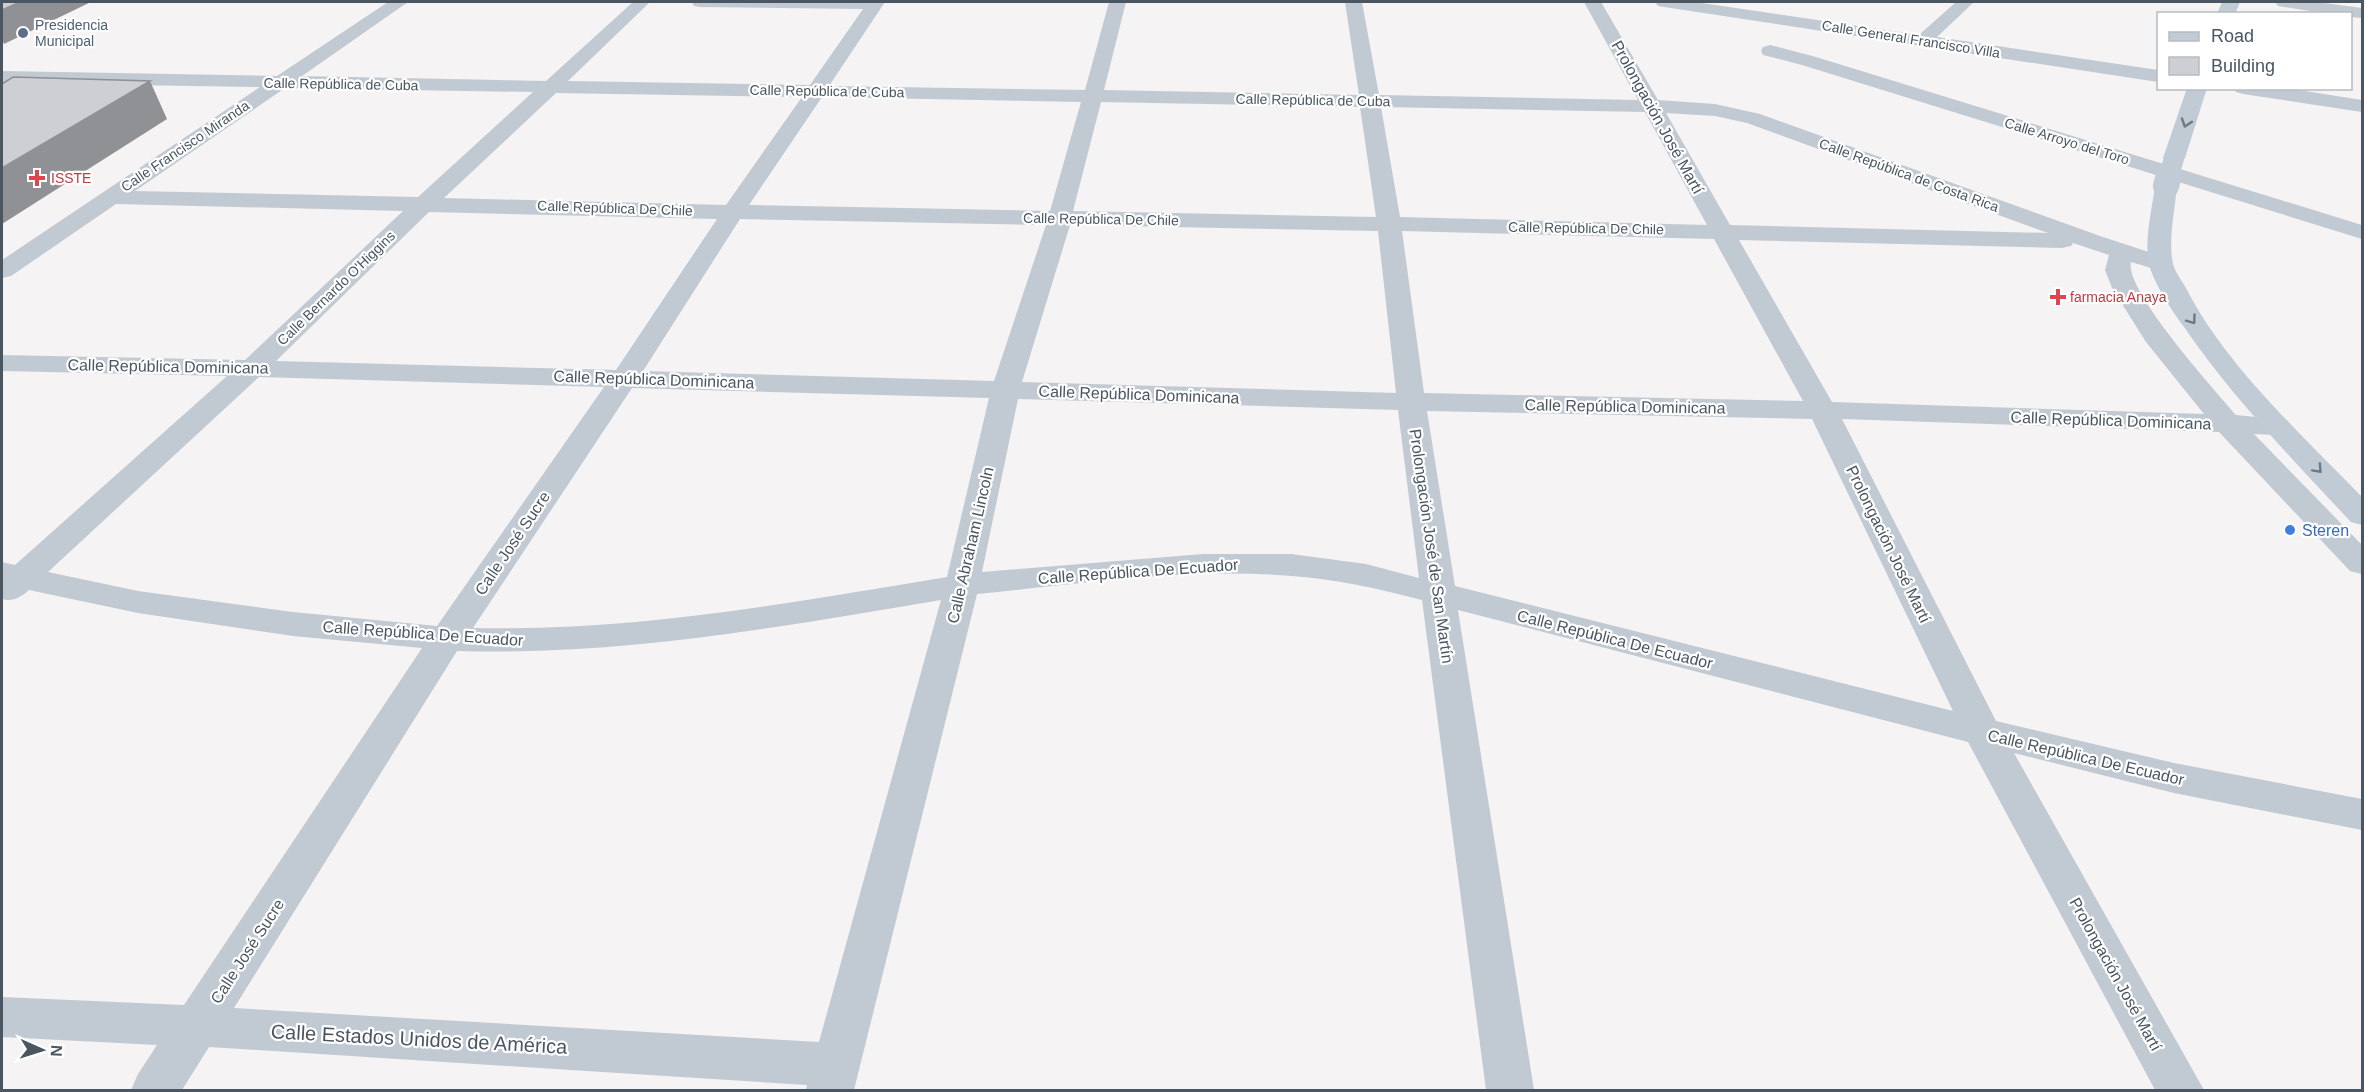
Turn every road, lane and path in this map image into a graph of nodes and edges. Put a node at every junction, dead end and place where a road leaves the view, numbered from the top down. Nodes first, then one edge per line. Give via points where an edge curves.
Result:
1 (399, 2) edge
2 (642, 2) edge
3 (700, 2) edge
4 (1118, 2) edge
5 (1354, 2) edge
6 (1593, 2) edge
7 (1664, 2) edge
8 (1966, 2) edge
9 (2284, 2) edge
10 (876, 3) edge
11 (1687, 3) edge
12 (2362, 13) edge
13 (1923, 42) junction
14 (1770, 51) dead end
15 (2157, 76) edge
16 (2, 77) edge
17 (277, 83) junction
18 (552, 88) junction
19 (818, 90) junction
20 (2196, 90) edge
21 (2256, 90) edge
22 (1093, 96) junction
23 (1368, 101) junction
24 (1653, 106) junction
25 (2362, 106) edge
26 (110, 196) junction
27 (425, 203) junction
28 (733, 212) junction
29 (1060, 218) junction
30 (1389, 224) junction
31 (1721, 231) junction
32 (2362, 232) edge
33 (2091, 241) junction
34 (2122, 252) junction
35 (2161, 264) junction
36 (2, 271) edge
37 (2, 363) edge
38 (253, 368) junction
39 (626, 377) junction
40 (1005, 391) junction
41 (1411, 402) junction
42 (1823, 411) junction
43 (2228, 423) junction
44 (2277, 426) junction
45 (2362, 515) edge
46 (2362, 564) edge
47 (8, 583) edge
48 (962, 585) junction
49 (1439, 594) junction
50 (447, 639) junction
51 (1982, 732) junction
52 (2362, 815) edge
53 (2, 1017) edge
54 (198, 1026) junction
55 (834, 1078) edge
56 (155, 1090) edge
57 (1510, 1090) edge
58 (2180, 1090) edge

1 - 17 street, Calle Francisco Miranda
2 - 18 street, Calle Bernardo O'Higgins
3 - 10 street
4 - 22 street, Calle Abraham Lincoln
5 - 23 street, Prolongación José de San Martín
6 - 24 street, Prolongación José Martí
7 - 11 street, Calle General Francisco Villa
8 - 13 street
9 - 12 street
10 - 19 street, Calle José Sucre
11 - 13 street, Calle General Francisco Villa
13 - 15 street, Calle General Francisco Villa
14 - 32 street, Calle Arroyo del Toro
16 - 17 street, Calle República de Cuba
17 - 18 street, Calle República de Cuba
17 - 26 street, Calle Francisco Miranda
18 - 19 street, Calle República de Cuba
18 - 27 street, Calle Bernardo O'Higgins
19 - 22 street, Calle República de Cuba
19 - 28 street, Calle José Sucre
20 -> 35 main road, bridge via 2166,186
21 - 25 street
22 - 23 street, Calle República de Cuba
22 - 29 street, Calle Abraham Lincoln
23 - 24 street, Calle República de Cuba
23 - 30 street, Prolongación José de San Martín
24 - 31 street, Prolongación José Martí
24 - 33 street, Calle República de Costa Rica via 1715,110 1753,118
26 - 27 street, Calle República De Chile
26 - 36 street, Calle Francisco Miranda
27 - 28 street, Calle República De Chile
27 - 38 street, Calle Bernardo O'Higgins
28 - 29 street, Calle República De Chile
28 - 39 street, Calle José Sucre
29 - 30 street, Calle República De Chile
29 - 40 street, Calle Abraham Lincoln
30 - 31 street, Calle República De Chile
30 - 41 street, Prolongación José de San Martín
31 - 33 street, Calle República De Chile
31 - 42 street, Prolongación José Martí
33 - 34 street, Calle República de Costa Rica
34 - 35 street, Calle República de Costa Rica
34 - 43 street via 2117,270 2125,288 2156,336
35 -> 44 main road via 2182,306
37 - 38 street, Calle República Dominicana
38 - 39 street, Calle República Dominicana
38 - 47 street, Calle Bernardo O'Higgins
39 - 40 street, Calle República Dominicana
39 - 50 street, Calle José Sucre
40 - 41 street, Calle República Dominicana
40 - 48 street, Calle Abraham Lincoln
41 - 42 street, Calle República Dominicana
41 - 49 street, Prolongación José de San Martín
42 - 43 street, Calle República Dominicana
42 - 51 street, Prolongación José Martí
43 - 44 street, Calle República Dominicana
43 - 46 street
44 -> 45 main road
47 - 50 street, Calle República De Ecuador via 293,624
48 - 49 street, Calle República De Ecuador via 1203,564 1291,565 1366,575
48 - 50 street, Calle República De Ecuador via 798,613 635,634 520,641
48 - 55 street, Calle Abraham Lincoln
49 - 51 street, Calle República De Ecuador
49 - 57 street, Prolongación José de San Martín
50 - 54 street, Calle José Sucre
51 - 52 street, Calle República De Ecuador via 2174,778
51 - 58 street, Prolongación José Martí
53 - 54 street, Calle Estados Unidos de América
54 - 55 street, Calle Estados Unidos de América
54 - 56 street, Calle José Sucre

